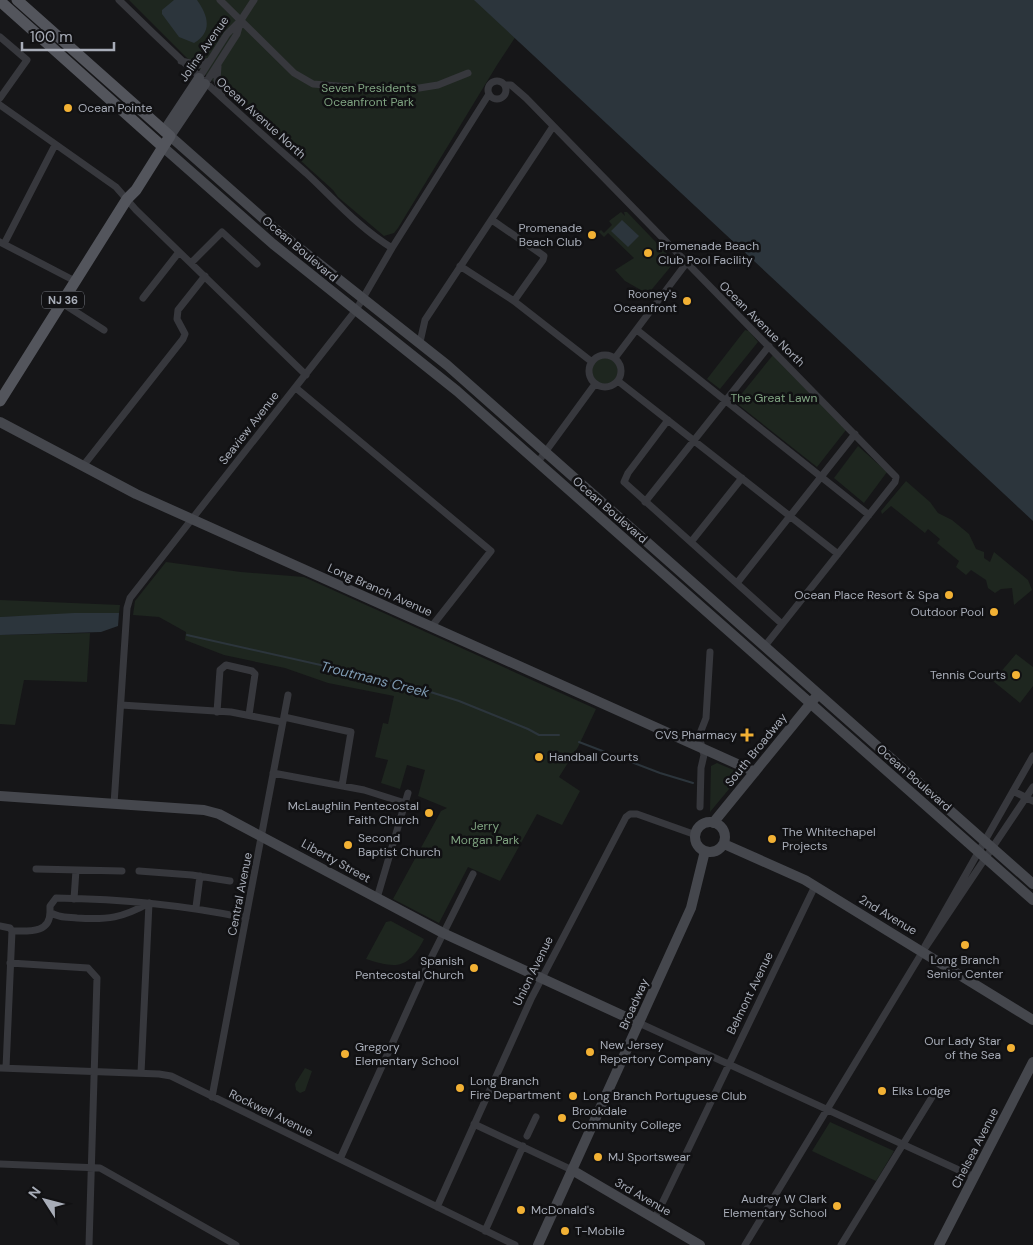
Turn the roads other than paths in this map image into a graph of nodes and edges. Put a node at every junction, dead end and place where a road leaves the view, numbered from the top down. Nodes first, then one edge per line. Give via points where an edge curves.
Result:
1 (17, 0) edge
2 (119, 0) edge
3 (220, 0) edge
4 (254, 0) edge
5 (0, 1) edge
6 (240, 20) junction
7 (0, 37) edge
8 (180, 60) junction
9 (211, 60) junction
10 (218, 64) junction
11 (468, 73) dead end
12 (202, 81) junction
13 (505, 85) junction
14 (489, 94) junction
15 (0, 98) edge
16 (223, 100) junction
17 (0, 105) edge
18 (552, 128) junction
19 (167, 134) junction
20 (161, 144) junction
21 (55, 145) junction
22 (127, 199) junction
23 (492, 220) junction
24 (2, 243) edge
25 (392, 248) junction
26 (179, 252) junction
27 (687, 262) junction
28 (191, 263) junction
29 (257, 264) dead end
30 (460, 266) junction
31 (205, 276) junction
32 (75, 281) junction
33 (143, 298) dead end
34 (363, 300) junction
35 (514, 301) junction
36 (62, 303) junction
37 (356, 310) junction
38 (104, 330) dead end
39 (637, 330) junction
40 (420, 342) junction
41 (769, 346) junction
42 (615, 358) junction
43 (592, 362) junction
44 (306, 375) junction
45 (618, 381) junction
46 (595, 384) junction
47 (296, 388) junction
48 (0, 401) edge
49 (726, 401) junction
50 (668, 420) junction
51 (0, 422) edge
52 (855, 434) junction
53 (694, 440) junction
54 (546, 453) junction
55 (538, 462) junction
56 (83, 466) junction
57 (821, 476) junction
58 (742, 478) junction
59 (645, 502) junction
60 (869, 515) junction
61 (790, 516) junction
62 (192, 519) junction
63 (691, 542) junction
64 (838, 554) junction
65 (737, 583) junction
66 (782, 624) junction
67 (432, 626) junction
68 (764, 647) junction
69 (710, 652) dead end
70 (818, 694) junction
71 (288, 695) dead end
72 (811, 703) junction
73 (121, 705) junction
74 (217, 712) junction
75 (249, 715) junction
76 (283, 719) junction
77 (702, 748) junction
78 (1033, 756) edge
79 (755, 772) junction
80 (273, 773) junction
81 (342, 786) junction
82 (1033, 787) edge
83 (1013, 791) junction
84 (408, 793) dead end
85 (0, 796) edge
86 (1030, 800) edge
87 (405, 803) junction
88 (114, 804) junction
89 (700, 807) dead end
90 (713, 823) junction
91 (262, 835) junction
92 (696, 835) junction
93 (724, 844) junction
94 (981, 846) junction
95 (992, 849) junction
96 (705, 851) junction
97 (987, 859) junction
98 (36, 869) dead end
99 (76, 870) junction
100 (122, 871) dead end
101 (139, 871) dead end
102 (473, 874) dead end
103 (200, 876) junction
104 (230, 881) dead end
105 (1033, 884) edge
106 (815, 886) junction
107 (377, 898) junction
108 (74, 899) junction
109 (1033, 900) edge
110 (149, 903) junction
111 (196, 907) junction
112 (50, 912) junction
113 (246, 918) junction
114 (0, 926) edge
115 (12, 931) junction
116 (443, 934) junction
117 (923, 951) junction
118 (10, 963) junction
119 (541, 979) junction
120 (1033, 1020) edge
121 (639, 1023) junction
122 (1033, 1062) edge
123 (728, 1063) junction
124 (3, 1068) edge
125 (96, 1071) junction
126 (141, 1073) junction
127 (937, 1088) dead end
128 (212, 1097) junction
129 (828, 1109) junction
130 (536, 1117) dead end
131 (474, 1124) junction
132 (527, 1136) dead end
133 (903, 1144) junction
134 (523, 1146) junction
135 (340, 1159) junction
136 (0, 1164) edge
137 (92, 1166) junction
138 (572, 1170) junction
139 (974, 1177) junction
140 (437, 1207) junction
141 (654, 1218) junction
142 (485, 1230) junction
143 (695, 1244) edge
144 (89, 1245) edge
145 (236, 1245) edge
146 (515, 1245) edge
147 (538, 1245) edge
148 (745, 1245) edge
149 (841, 1245) edge
150 (939, 1245) edge

1 - 19 main road
2 - 8 street, Ocean Avenue North
3 - 6 street
4 - 6 street
5 - 20 main road
6 - 9 street, Joline Avenue
6 - 10 street, Joline Avenue via 237,34
6 - 11 street via 294,73 313,84 413,89 438,86
7 - 15 street via 27,60
8 - 9 street via 199,65
8 - 12 street, Ocean Avenue North
9 - 12 street, Joline Avenue
10 - 12 street, Joline Avenue
10 - 16 street via 217,80
12 - 16 street, Ocean Avenue North
12 - 19 street, Joline Avenue
13 - 14 street via 499,81 492,82 488,87
13 - 14 street via 506,93 502,97
13 - 18 street, Ocean Avenue North via 512,85
14 - 25 street, Seaview Avenue
16 - 25 street, Ocean Avenue North via 376,238
17 - 21 street
18 - 23 street
18 - 27 street, Ocean Avenue North
19 - 20 main road, Joline Avenue
19 - 34 street, Ocean Boulevard via 274,228
20 - 22 main road, Joline Avenue / NJ 36 via 131,187
20 - 37 street, Ocean Boulevard via 273,244
21 - 22 street via 116,186
21 - 24 street
22 - 26 street
22 - 32 main road, Joline Avenue / NJ 36
23 - 30 street
23 - 35 street via 544,256
24 - 32 street
25 - 34 street, Seaview Avenue
26 - 28 street
26 - 33 street
27 - 39 street
27 - 41 street, Ocean Avenue North
28 - 29 street via 222,232
28 - 31 street
30 - 35 street
30 - 40 street via 425,320
31 - 44 street
31 - 56 street via 178,310 177,319 185,334 183,339
32 - 36 main road, Joline Avenue / NJ 36
34 - 37 street, Seaview Avenue
34 - 40 street, Ocean Boulevard
35 - 43 street
36 - 38 street
36 - 48 main road, Joline Avenue / NJ 36
37 - 44 street, Seaview Avenue
37 - 55 street, Ocean Boulevard via 432,370
39 - 42 street
39 - 49 street
40 - 54 street, Ocean Boulevard
41 - 49 street
41 - 52 street, Ocean Avenue North
42 - 43 street via 600,356
42 - 45 street via 622,369
43 - 46 street via 589,371
44 - 47 street, Seaview Avenue
45 - 46 street via 605,387
45 - 50 street
46 - 54 street
47 - 62 street, Seaview Avenue
47 - 67 street via 491,551
49 - 53 street
49 - 57 street
50 - 53 street
50 - 59 street via 624,478 626,486
51 - 56 street, Long Branch Avenue
52 - 57 street
52 - 60 street, Ocean Avenue North via 896,477
53 - 58 street
53 - 59 street
54 - 55 street
54 - 68 street, Ocean Boulevard
55 - 72 street, Ocean Boulevard
56 - 62 street, Long Branch Avenue
57 - 60 street
57 - 61 street
58 - 61 street
58 - 63 street
59 - 63 street
60 - 64 street
61 - 64 street
61 - 65 street
62 - 67 street, Long Branch Avenue
62 - 73 street, Seaview Avenue via 130,598
63 - 65 street
64 - 66 street
65 - 66 street
66 - 68 street
67 - 77 street, Long Branch Avenue
68 - 70 street, Ocean Boulevard
69 - 77 street via 706,718 699,736
70 - 72 street, South Broadway
70 - 94 street, Ocean Boulevard
71 - 76 street, Central Avenue
72 - 79 street, South Broadway
72 - 94 street, Ocean Boulevard
73 - 74 street
73 - 88 street, Seaview Avenue
74 - 75 street
74 - 75 street via 220,670 226,665 256,674
75 - 76 street
76 - 80 street, Central Avenue
76 - 81 street via 351,732
77 - 79 street, Long Branch Avenue
77 - 89 street
78 - 83 street
79 - 90 street, South Broadway
80 - 81 street
80 - 91 street, Central Avenue
81 - 87 street
82 - 86 street
83 - 86 street
83 - 94 street
84 - 87 street
85 - 88 street, Liberty Street
86 - 95 street
87 - 107 street
88 - 91 street, Liberty Street via 210,811
90 - 92 street via 704,824
90 - 93 street via 723,831
91 - 107 street, Liberty Street
91 - 113 street, Central Avenue
92 - 96 street via 699,846
92 - 119 street, Union Avenue via 637,814 626,817
93 - 96 street via 713,852
93 - 106 street, 2nd Avenue
94 - 95 street, Ocean Boulevard
94 - 97 street, Ocean Boulevard
94 - 117 street
95 - 97 street
95 - 105 street, Ocean Boulevard
96 - 121 street, Broadway via 691,908
97 - 109 street, Ocean Boulevard
97 - 117 street
98 - 99 street
99 - 100 street
99 - 108 street
101 - 103 street
102 - 116 street
103 - 104 street
103 - 111 street
106 - 117 street, 2nd Avenue
106 - 123 street, Belmont Avenue
107 - 116 street, Liberty Street
108 - 110 street
108 - 112 street via 56,898
110 - 111 street
110 - 112 street via 129,914 110,919 59,917
110 - 126 street
111 - 113 street
112 - 115 street via 41,929
113 - 128 street, Central Avenue
114 - 115 street
115 - 118 street
116 - 119 street, Liberty Street
116 - 135 street
117 - 120 street, 2nd Avenue
117 - 129 street
118 - 124 street
118 - 125 street via 88,968 96,974
119 - 121 street, Liberty Street
119 - 131 street, Union Avenue
121 - 123 street
121 - 138 street, Broadway
122 - 139 street, Chelsea Avenue
123 - 129 street
123 - 141 street, Belmont Avenue
124 - 125 street, Rockwell Avenue
125 - 126 street, Rockwell Avenue
125 - 137 street
126 - 128 street, Rockwell Avenue via 171,1076
127 - 133 street
128 - 135 street, Rockwell Avenue
129 - 133 street
129 - 148 street
130 - 132 street
131 - 134 street
131 - 140 street, Union Avenue
133 - 139 street
133 - 149 street
134 - 138 street
134 - 142 street
135 - 140 street, Rockwell Avenue
136 - 137 street
137 - 144 street
137 - 145 street via 111,1173
138 - 141 street, 3rd Avenue
138 - 147 street, Broadway
139 - 150 street, Chelsea Avenue
140 - 142 street, Rockwell Avenue
141 - 143 street, 3rd Avenue
142 - 146 street, Rockwell Avenue

